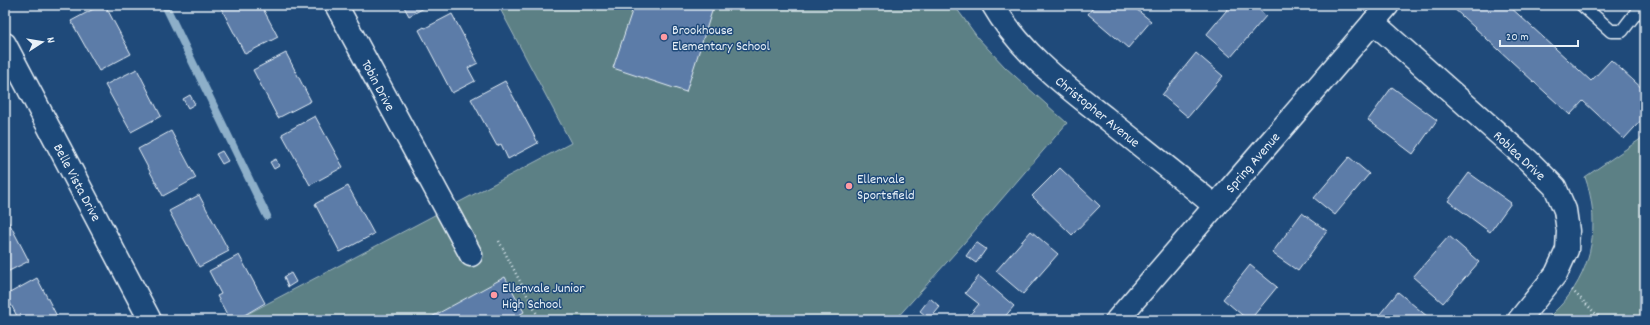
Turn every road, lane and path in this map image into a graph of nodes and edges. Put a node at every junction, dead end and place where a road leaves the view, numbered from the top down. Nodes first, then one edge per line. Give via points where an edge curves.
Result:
1 (336, 5) edge
2 (993, 5) edge
3 (1388, 5) edge
4 (1582, 5) edge
5 (1642, 5) edge
6 (1373, 22) junction
7 (5, 44) edge
8 (1215, 206) junction
9 (500, 241) dead end
10 (471, 255) dead end
11 (1556, 274) junction
12 (150, 320) edge
13 (540, 320) edge
14 (1117, 320) edge
15 (1519, 320) edge
16 (1602, 320) edge

1 - 10 street, Tobin Drive
2 - 8 street, Christopher Avenue via 1001,20 1023,47 1053,76
3 - 6 street, Spring Avenue
4 - 5 lane via 1611,31 1622,31
6 - 8 street, Spring Avenue
6 - 11 street, Roblea Drive via 1555,187 1565,210 1568,231 1567,250
7 - 12 street, Belle Vista Drive
8 - 14 street, Spring Avenue
9 - 13 path
11 - 15 street, Roblea Drive
11 - 16 path

